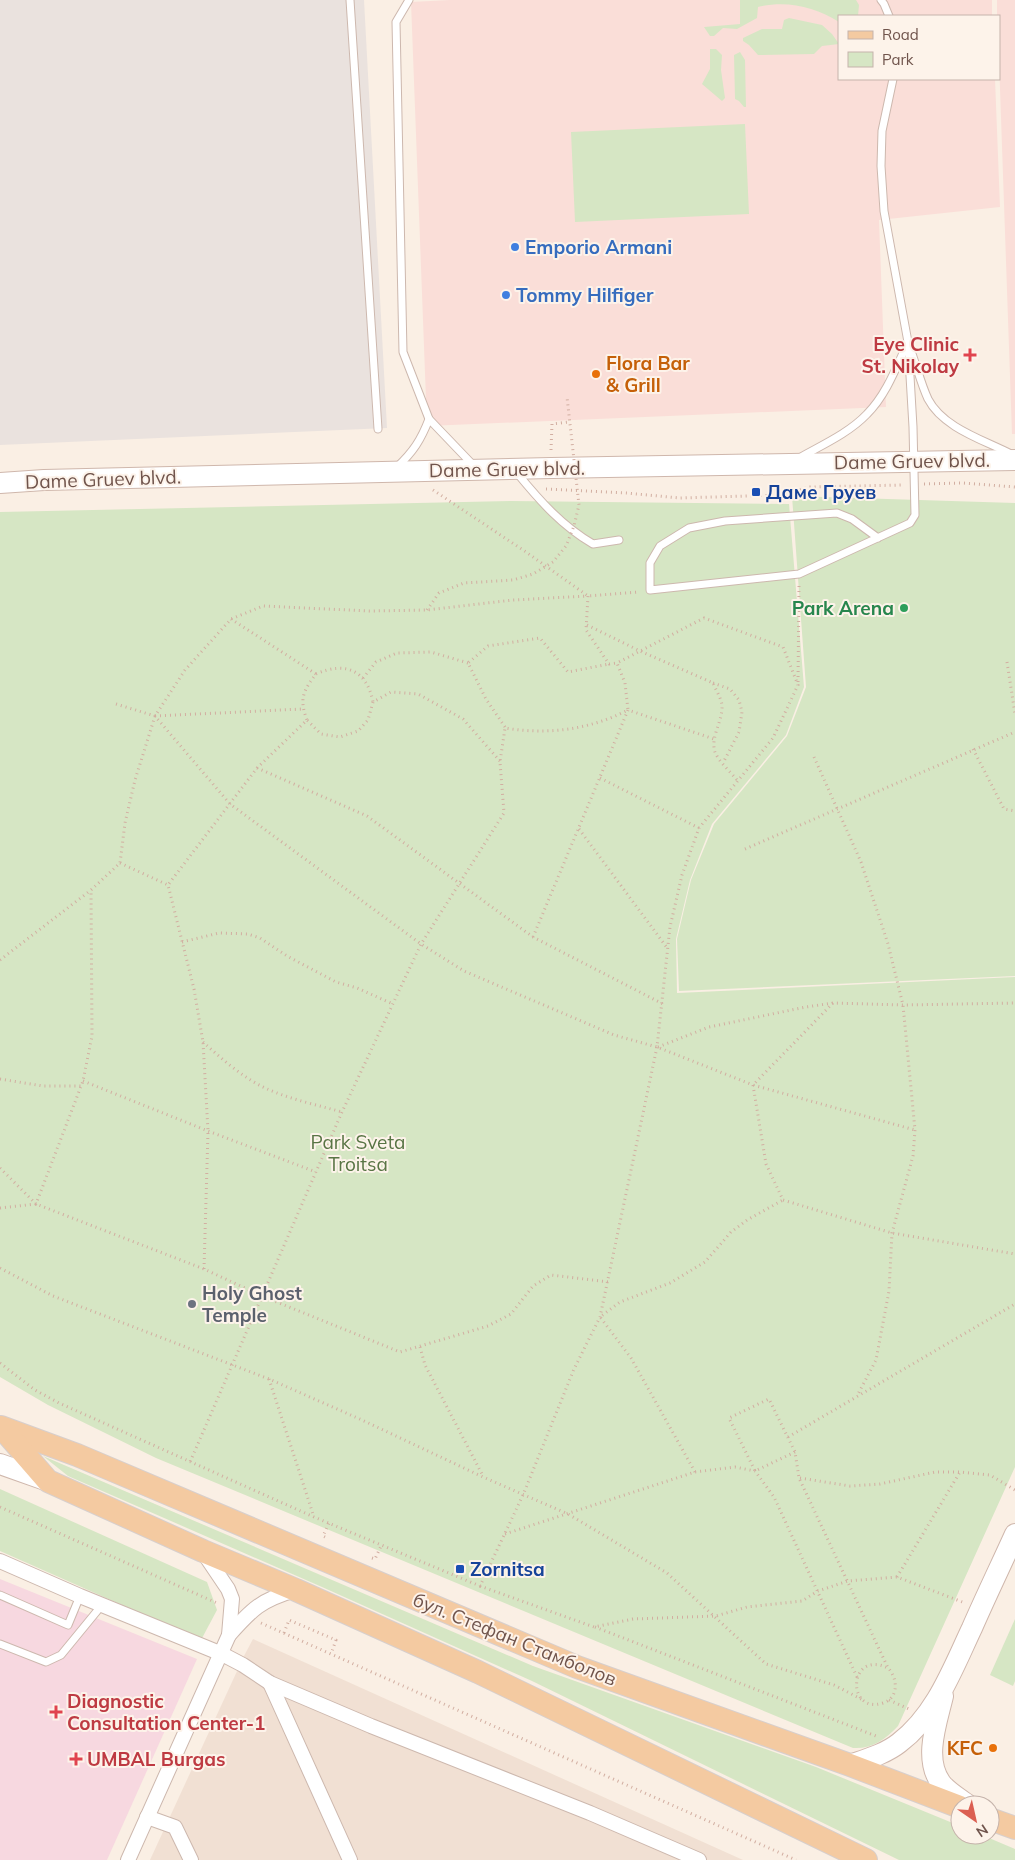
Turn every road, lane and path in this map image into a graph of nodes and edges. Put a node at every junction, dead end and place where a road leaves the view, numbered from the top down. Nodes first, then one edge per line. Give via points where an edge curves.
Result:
1 (350, 0) edge
2 (409, 0) edge
3 (881, 0) edge
4 (889, 15) edge
5 (893, 80) edge
6 (908, 342) junction
7 (567, 397) dead end
8 (429, 419) junction
9 (570, 422) junction
10 (378, 429) dead end
11 (1015, 455) edge
12 (1015, 460) edge
13 (914, 461) junction
14 (792, 462) junction
15 (551, 468) junction
16 (514, 469) junction
17 (478, 470) junction
18 (392, 471) junction
19 (0, 483) edge
20 (432, 489) dead end
21 (878, 538) junction
22 (619, 540) dead end
23 (799, 574) junction
24 (650, 590) junction
25 (588, 596) junction
26 (426, 610) junction
27 (231, 619) junction
28 (586, 625) junction
29 (640, 651) junction
30 (1007, 662) dead end
31 (468, 663) junction
32 (617, 663) junction
33 (609, 664) junction
34 (316, 674) junction
35 (363, 678) junction
36 (713, 683) junction
37 (798, 685) junction
38 (373, 702) junction
39 (116, 704) dead end
40 (303, 709) junction
41 (628, 710) junction
42 (1015, 714) edge
43 (155, 716) junction
44 (307, 720) junction
45 (505, 728) junction
46 (1015, 732) edge
47 (714, 739) junction
48 (973, 749) junction
49 (814, 758) dead end
50 (500, 762) junction
51 (723, 764) junction
52 (257, 768) junction
53 (600, 778) junction
54 (737, 780) junction
55 (230, 804) junction
56 (838, 810) junction
57 (1015, 811) edge
58 (699, 828) junction
59 (579, 829) junction
60 (745, 849) dead end
61 (120, 863) junction
62 (460, 883) junction
63 (168, 885) junction
64 (91, 890) junction
65 (534, 937) junction
66 (182, 942) junction
67 (421, 944) junction
68 (668, 949) junction
69 (0, 960) edge
70 (833, 1003) junction
71 (1015, 1003) edge
72 (393, 1004) junction
73 (663, 1004) junction
74 (902, 1005) junction
75 (203, 1042) junction
76 (657, 1047) junction
77 (0, 1079) edge
78 (83, 1080) junction
79 (753, 1085) junction
80 (81, 1086) junction
81 (342, 1112) junction
82 (915, 1130) junction
83 (208, 1132) junction
84 (0, 1168) edge
85 (316, 1172) junction
86 (783, 1200) junction
87 (36, 1204) junction
88 (0, 1208) edge
89 (892, 1233) junction
90 (1015, 1254) edge
91 (0, 1268) edge
92 (204, 1269) junction
93 (609, 1282) junction
94 (262, 1296) junction
95 (1015, 1304) edge
96 (600, 1317) junction
97 (420, 1347) junction
98 (0, 1363) edge
99 (231, 1366) junction
100 (269, 1379) junction
101 (858, 1396) junction
102 (0, 1426) edge
103 (788, 1437) junction
104 (795, 1452) junction
105 (190, 1462) junction
106 (0, 1464) edge
107 (755, 1471) junction
108 (695, 1472) junction
109 (960, 1472) junction
110 (483, 1477) junction
111 (799, 1478) junction
112 (48, 1481) junction
113 (1015, 1490) edge
114 (523, 1495) junction
115 (0, 1507) edge
116 (568, 1514) junction
117 (314, 1517) junction
118 (329, 1523) junction
119 (504, 1534) junction
120 (1015, 1534) edge
121 (323, 1536) dead end
122 (381, 1546) junction
123 (203, 1551) junction
124 (374, 1559) dead end
125 (0, 1561) edge
126 (897, 1577) junction
127 (848, 1581) junction
128 (480, 1586) junction
129 (296, 1590) junction
130 (818, 1591) junction
131 (0, 1595) edge
132 (80, 1596) junction
133 (954, 1599) dead end
134 (102, 1605) junction
135 (232, 1610) junction
136 (245, 1616) junction
137 (716, 1616) junction
138 (594, 1627) junction
139 (284, 1633) junction
140 (229, 1635) junction
141 (0, 1644) edge
142 (222, 1654) junction
143 (331, 1654) junction
144 (888, 1668) junction
145 (857, 1678) junction
146 (270, 1683) junction
147 (946, 1685) junction
148 (863, 1700) junction
149 (898, 1744) junction
150 (850, 1765) junction
151 (956, 1795) edge
152 (950, 1803) edge
153 (147, 1817) junction
154 (1000, 1823) edge
155 (1015, 1828) edge
156 (128, 1860) edge
157 (191, 1860) edge
158 (350, 1860) edge
159 (699, 1860) edge
160 (796, 1860) edge
161 (866, 1860) edge

1 - 10 lane
2 - 8 lane via 396,22 403,352
3 - 4 lane
5 - 6 lane via 882,131 884,211
6 - 11 lane via 928,400 939,413 959,428
6 - 13 lane
6 - 14 lane via 887,387 868,414
7 - 9 path, bridge
8 - 17 lane
8 - 18 lane via 422,438
9 - 15 path via 552,424
9 - 26 path, bridge via 579,505 566,546 553,562 533,574 513,580 464,583 440,593
12 - 13 main road, Dame Gruev blvd.
13 - 14 main road, Dame Gruev blvd.
13 - 21 lane via 915,515 910,523
14 - 15 main road, Dame Gruev blvd.
15 - 16 main road, Dame Gruev blvd.
16 - 17 main road, Dame Gruev blvd.
16 - 22 lane via 551,513 574,533 593,544
17 - 18 main road, Dame Gruev blvd.
18 - 19 main road, Dame Gruev blvd.
20 - 25 path
21 - 23 lane
21 - 24 lane via 852,519 837,513 725,520 689,528 660,546 650,563
23 - 24 lane
23 - 37 path
24 - 25 path
25 - 26 path
25 - 28 path
26 - 27 path via 263,606
27 - 34 path
27 - 43 path via 185,670
28 - 29 path
28 - 33 path via 586,630
29 - 32 path
29 - 36 path
29 - 37 path via 704,618 783,647
30 - 42 path
31 - 33 path via 488,646 540,638 568,672
31 - 35 path via 431,652 397,653 376,662
31 - 45 path
32 - 33 path
32 - 41 path via 625,683
34 - 35 path via 340,667
34 - 40 path via 303,695
35 - 38 path
36 - 47 path via 722,704 721,720
36 - 51 path via 730,688 739,700 742,712 739,732
37 - 54 path via 773,738
38 - 44 path via 368,720 358,731 340,737 321,734
38 - 50 path via 391,692 418,694 463,719
39 - 43 path
40 - 43 path
40 - 44 path
41 - 45 path via 612,718 562,731 530,732
41 - 47 path
41 - 53 path
43 - 55 path
43 - 61 path via 135,780
44 - 52 path
45 - 50 path
46 - 48 path
47 - 51 path via 715,751
48 - 56 path
48 - 57 path via 1004,809
49 - 56 path
50 - 62 path via 504,813
51 - 54 path
52 - 55 path
52 - 62 path via 367,816
53 - 58 path
53 - 59 path
54 - 58 path
55 - 63 path
55 - 67 path
56 - 60 path
56 - 74 path via 861,862 888,944
58 - 68 path via 682,875
59 - 65 path
59 - 68 path
61 - 63 path
61 - 64 path
62 - 65 path
62 - 67 path
63 - 66 path
64 - 69 path
64 - 78 path via 92,1036
65 - 73 path
66 - 72 path via 219,933 248,934 336,982
66 - 75 path
67 - 72 path
67 - 76 path via 464,971 614,1035
68 - 73 path
70 - 74 path
70 - 76 path via 708,1027
70 - 79 path
71 - 74 path
72 - 81 path
73 - 76 path
74 - 82 path
75 - 81 path via 228,1064 264,1087
75 - 83 path
76 - 79 path
76 - 93 path
77 - 80 path via 43,1086
78 - 80 path
78 - 83 path
79 - 82 path
79 - 86 path via 766,1164
80 - 87 path
81 - 85 path
82 - 89 path via 913,1156
83 - 85 path
83 - 92 path
84 - 87 path
85 - 94 path
86 - 89 path
86 - 96 path via 731,1232 705,1262 670,1284 620,1302
87 - 88 path
87 - 92 path
89 - 90 path
89 - 101 path via 888,1291 876,1360
91 - 99 path via 54,1296
92 - 94 path
93 - 96 path
93 - 97 path via 551,1276 533,1286 511,1314 488,1326
94 - 97 path via 400,1352
94 - 99 path
95 - 101 path
96 - 108 path via 631,1358
96 - 114 path via 574,1369
97 - 110 path via 425,1365
98 - 105 path via 59,1404
99 - 100 path
99 - 105 path
100 - 110 path
100 - 117 path
101 - 103 path
102 - 112 main road
102 - 150 main road via 77,1455 577,1667
103 - 104 path
103 - 107 path via 769,1399 729,1418
104 - 107 path
104 - 111 path
105 - 117 path
106 - 112 main road
107 - 108 path via 735,1467
107 - 130 path via 774,1497
108 - 116 path
109 - 111 path via 935,1472 880,1484 850,1486
109 - 113 path via 990,1475
109 - 126 path
110 - 114 path
111 - 127 path
112 - 123 main road
114 - 116 path
114 - 119 path
115 - 135 path
116 - 119 path
116 - 137 path via 667,1573
117 - 118 path
118 - 121 path
118 - 122 path
119 - 128 path
120 - 147 main road
122 - 124 path
122 - 128 path
123 - 129 main road
123 - 135 street via 228,1589
125 - 132 street
126 - 127 path
126 - 133 path
127 - 130 path
127 - 144 path
128 - 138 path
129 - 136 street via 265,1600
129 - 161 main road via 478,1672
130 - 137 path via 802,1601 747,1607
130 - 145 path
131 - 132 lane via 68,1625
132 - 134 street
134 - 141 lane via 61,1655 46,1662
134 - 142 street
135 - 140 street
136 - 139 path
136 - 140 street
137 - 138 path via 633,1619
137 - 148 path via 766,1664 834,1685
138 - 149 path
139 - 143 path
139 - 143 path via 289,1620 336,1640
140 - 142 street
142 - 146 street via 244,1664
142 - 153 street
143 - 160 path
144 - 145 path via 873,1664 863,1669
144 - 148 path via 895,1679 896,1688 892,1696 873,1705
145 - 148 path via 856,1689
146 - 158 street
146 - 159 street via 590,1812
147 - 149 main road via 915,1728
147 - 151 main road via 933,1745 934,1766 942,1784
149 - 150 main road
150 - 152 main road
153 - 156 street
153 - 157 street via 175,1827
154 - 155 main road

